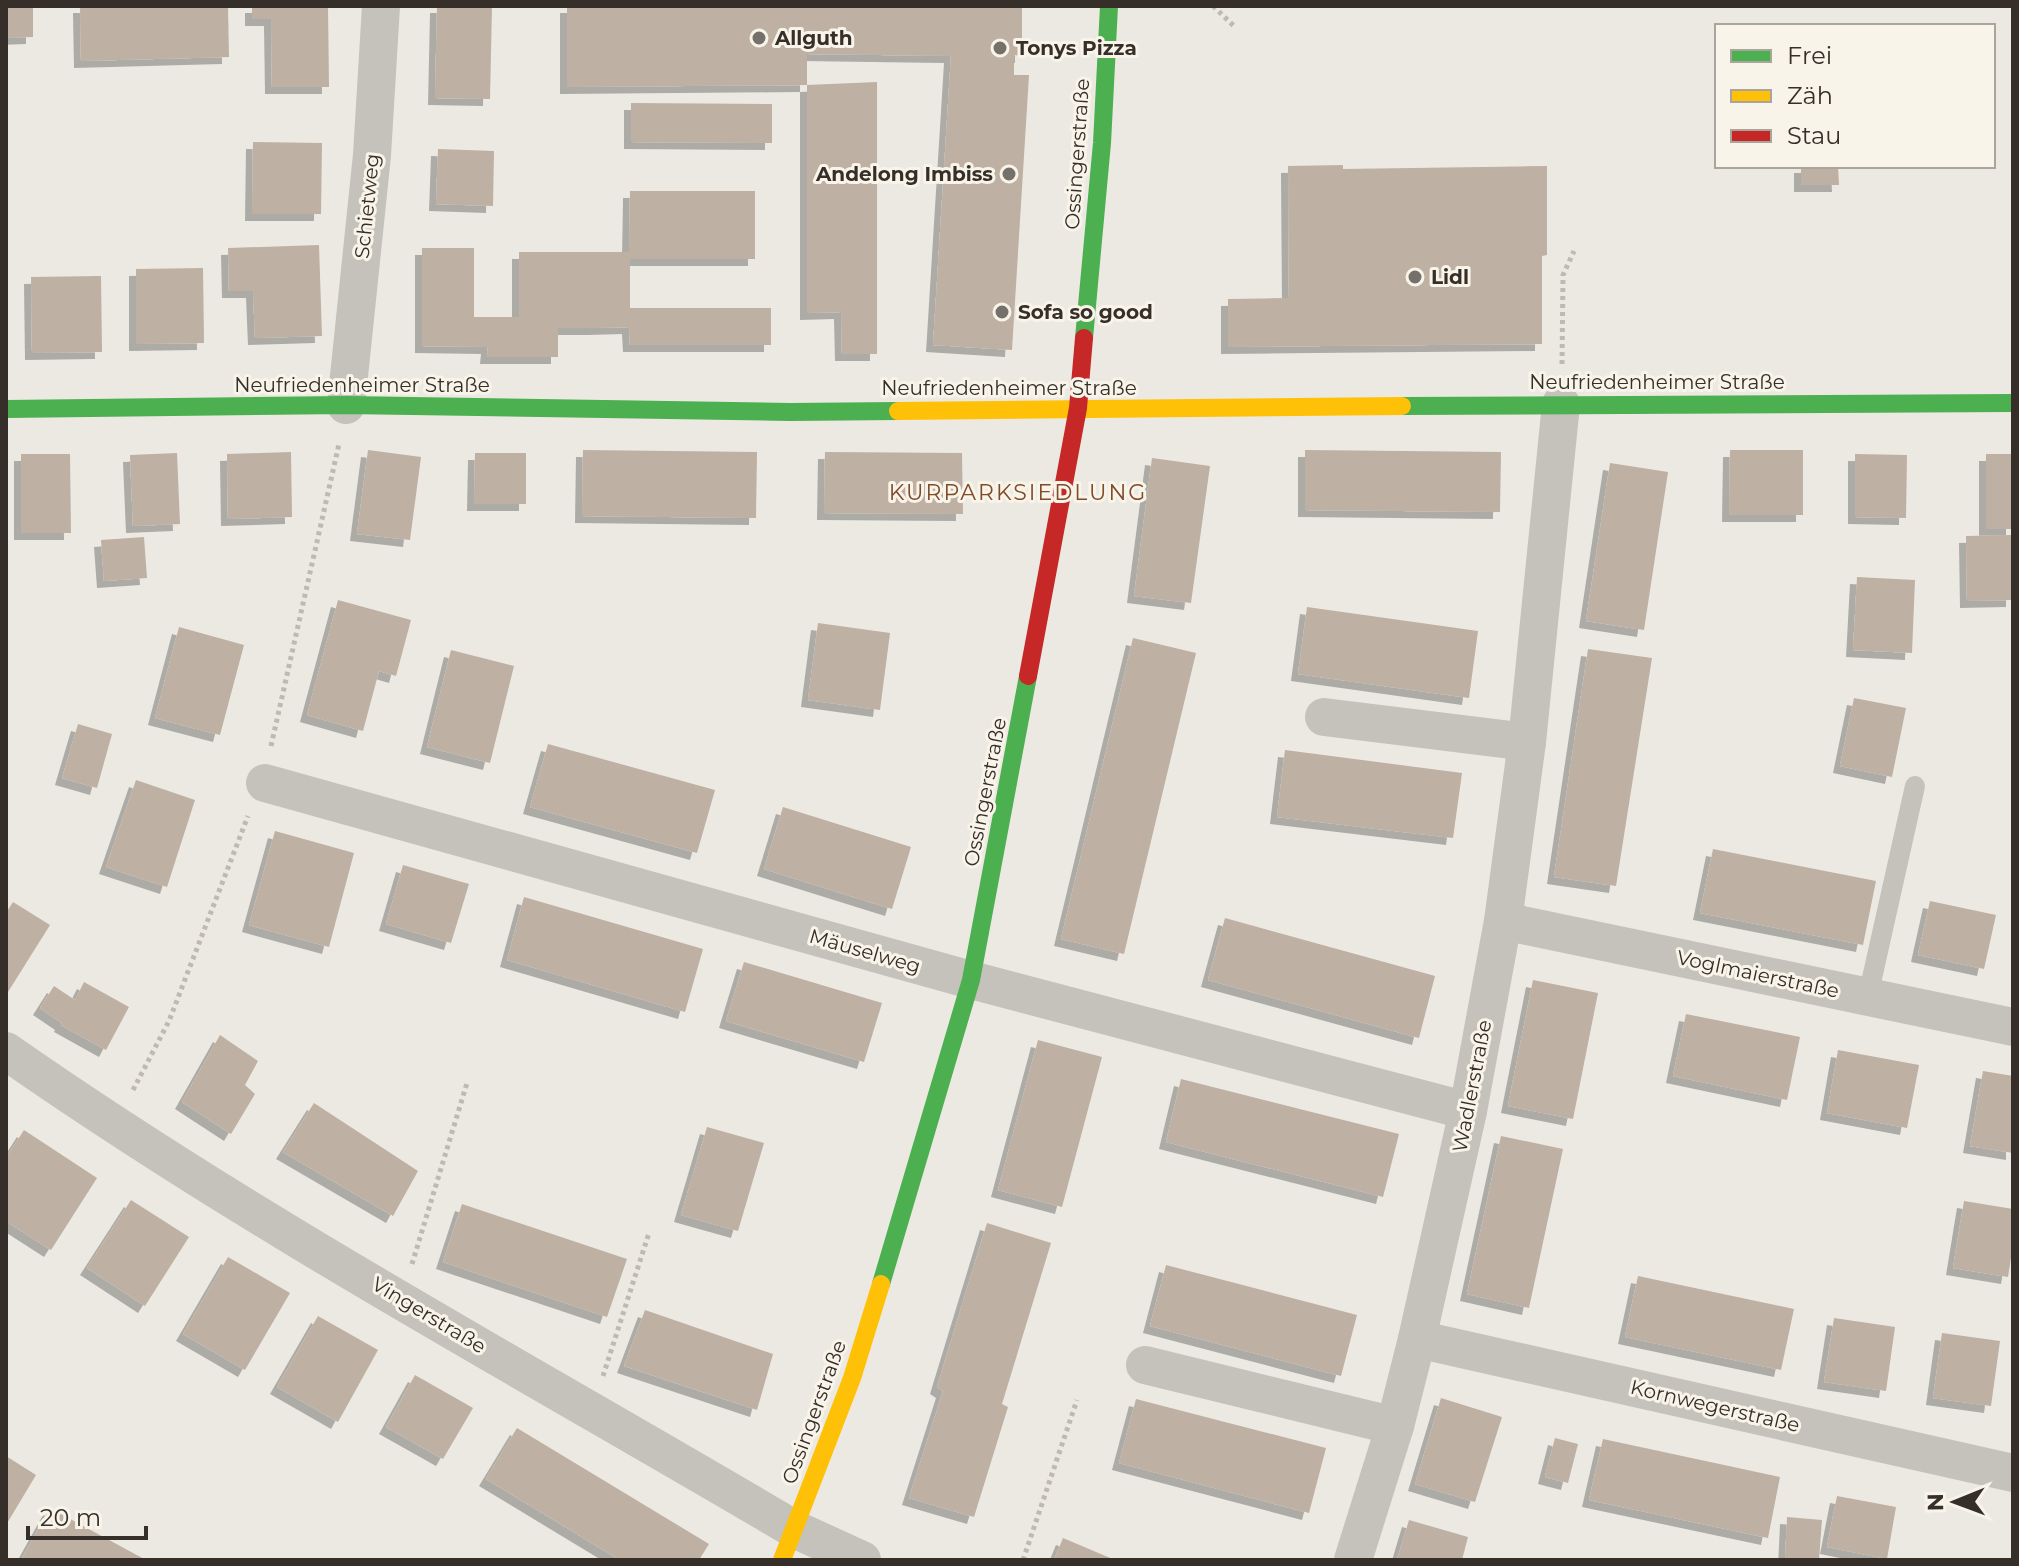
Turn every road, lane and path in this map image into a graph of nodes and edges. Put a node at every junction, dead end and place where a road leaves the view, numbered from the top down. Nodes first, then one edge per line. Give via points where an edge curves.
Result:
1 (381, 6) edge
2 (1109, 6) edge
3 (1213, 6) edge
4 (1236, 28) dead end
5 (1574, 251) dead end
6 (2013, 403) edge
7 (1561, 404) junction
8 (346, 405) junction
9 (1078, 408) junction
10 (6, 409) edge
11 (1324, 717) dead end
12 (1527, 742) junction
13 (265, 783) dead end
14 (1915, 786) dead end
15 (1503, 921) junction
16 (971, 980) junction
17 (1868, 996) junction
18 (2013, 1027) edge
19 (6, 1051) edge
20 (467, 1083) dead end
21 (1468, 1111) junction
22 (649, 1233) dead end
23 (402, 1300) junction
24 (1417, 1339) junction
25 (1145, 1365) dead end
26 (1077, 1400) dead end
27 (592, 1411) junction
28 (1395, 1426) junction
29 (2013, 1473) edge
30 (788, 1545) edge
31 (862, 1560) edge
32 (1023, 1560) edge
33 (1353, 1560) edge

1 - 8 street, Schietweg via 372,155
2 - 9 street, Ossingerstraße
3 - 4 path
5 - 7 path via 1563,275
6 - 7 street, Neufriedenheimer Straße
7 - 9 street, Neufriedenheimer Straße
7 - 12 street, Wadlerstraße
8 - 9 street, Neufriedenheimer Straße via 790,412
8 - 10 street, Neufriedenheimer Straße
9 - 16 street, Ossingerstraße
11 - 12 street
12 - 15 street, Wadlerstraße
13 - 16 street, Mäuselweg
14 - 17 lane
15 - 17 street, Voglmaierstraße
15 - 21 street, Wadlerstraße
16 - 21 street, Mäuselweg
16 - 30 street, Ossingerstraße via 852,1378
17 - 18 street, Voglmaierstraße
19 - 23 street, Vingerstraße via 114,1126
20 - 23 path
21 - 24 street, Wadlerstraße
22 - 27 path
23 - 27 street, Vingerstraße
24 - 28 street, Wadlerstraße
24 - 29 street, Kornwegerstraße
25 - 28 street
26 - 32 path
27 - 30 street, Vingerstraße
28 - 33 street, Wadlerstraße
30 - 31 street, Vingerstraße

